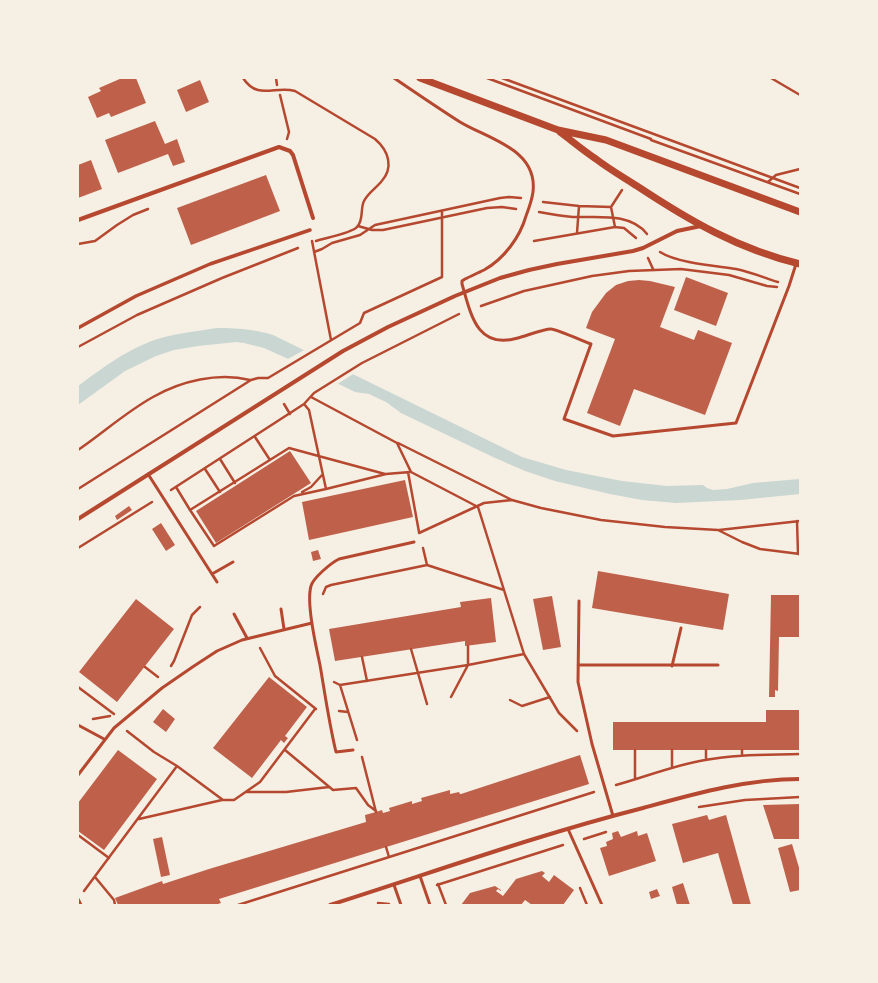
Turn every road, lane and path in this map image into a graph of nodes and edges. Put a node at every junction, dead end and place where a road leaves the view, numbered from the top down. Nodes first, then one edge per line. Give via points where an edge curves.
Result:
1 (243, 78) edge
2 (276, 78) edge
3 (394, 78) edge
4 (420, 78) edge
5 (487, 78) edge
6 (502, 78) edge
7 (771, 78) edge
8 (278, 85) dead end
9 (280, 95) dead end
10 (800, 95) edge
11 (558, 130) junction
12 (289, 132) dead end
13 (651, 139) junction
14 (648, 146) dead end
15 (800, 169) edge
16 (773, 178) junction
17 (768, 182) junction
18 (624, 186) dead end
19 (800, 188) edge
20 (800, 194) edge
21 (523, 198) dead end
22 (540, 202) dead end
23 (579, 206) junction
24 (611, 208) junction
25 (520, 209) dead end
26 (442, 212) junction
27 (537, 212) dead end
28 (800, 212) edge
29 (133, 215) dead end
30 (578, 217) junction
31 (313, 218) dead end
32 (442, 218) junction
33 (613, 218) junction
34 (78, 220) edge
35 (358, 226) junction
36 (702, 226) junction
37 (615, 227) junction
38 (368, 229) junction
39 (310, 230) joint
40 (577, 233) junction
41 (649, 237) dead end
42 (534, 241) dead end
43 (639, 241) dead end
44 (313, 242) junction
45 (78, 244) edge
46 (307, 245) dead end
47 (302, 247) dead end
48 (657, 250) dead end
49 (314, 252) junction
50 (647, 255) dead end
51 (798, 264) edge
52 (653, 270) junction
53 (789, 286) junction
54 (464, 293) junction
55 (480, 306) dead end
56 (459, 314) dead end
57 (78, 328) edge
58 (329, 341) junction
59 (78, 347) edge
60 (251, 380) junction
61 (310, 397) junction
62 (284, 404) dead end
63 (304, 404) junction
64 (290, 414) junction
65 (255, 437) junction
66 (397, 443) junction
67 (78, 450) edge
68 (318, 456) junction
69 (220, 459) junction
70 (270, 460) junction
71 (205, 469) junction
72 (409, 472) junction
73 (148, 474) junction
74 (323, 474) junction
75 (386, 474) junction
76 (234, 483) junction
77 (176, 487) junction
78 (78, 489) edge
79 (326, 489) junction
80 (170, 491) dead end
81 (220, 492) junction
82 (300, 494) junction
83 (155, 500) dead end
84 (512, 500) junction
85 (478, 507) junction
86 (190, 510) junction
87 (78, 519) edge
88 (798, 521) edge
89 (718, 530) junction
90 (419, 533) junction
91 (421, 540) dead end
92 (414, 542) dead end
93 (422, 546) dead end
94 (78, 548) edge
95 (799, 554) edge
96 (233, 562) dead end
97 (427, 565) junction
98 (212, 574) junction
99 (217, 582) dead end
100 (505, 591) junction
101 (323, 598) dead end
102 (579, 601) dead end
103 (200, 607) dead end
104 (281, 609) dead end
105 (234, 614) dead end
106 (312, 623) junction
107 (680, 628) dead end
108 (284, 629) junction
109 (254, 636) junction
110 (247, 638) junction
111 (468, 646) dead end
112 (411, 649) dead end
113 (524, 654) junction
114 (362, 657) dead end
115 (468, 665) junction
116 (578, 665) junction
117 (718, 665) dead end
118 (145, 666) dead end
119 (672, 666) junction
120 (166, 670) dead end
121 (418, 673) junction
122 (162, 674) dead end
123 (158, 677) junction
124 (323, 681) junction
125 (367, 681) junction
126 (152, 682) dead end
127 (340, 685) junction
128 (78, 687) edge
129 (451, 697) dead end
130 (550, 697) junction
131 (510, 700) dead end
132 (427, 704) dead end
133 (315, 709) junction
134 (327, 710) junction
135 (348, 712) junction
136 (118, 713) dead end
137 (113, 715) junction
138 (86, 721) dead end
139 (78, 724) edge
140 (118, 724) junction
141 (104, 739) junction
142 (357, 741) dead end
143 (592, 744) junction
144 (286, 750) junction
145 (353, 750) dead end
146 (636, 750) dead end
147 (672, 750) dead end
148 (706, 750) dead end
149 (742, 750) dead end
150 (800, 754) edge
151 (361, 755) dead end
152 (742, 755) junction
153 (706, 760) junction
154 (177, 766) junction
155 (672, 768) junction
156 (78, 775) edge
157 (635, 779) junction
158 (800, 779) edge
159 (329, 787) junction
160 (605, 788) junction
161 (247, 792) junction
162 (800, 797) edge
163 (222, 800) junction
164 (695, 808) dead end
165 (613, 816) junction
166 (138, 819) junction
167 (568, 829) junction
168 (613, 830) dead end
169 (78, 835) edge
170 (574, 842) junction
171 (386, 847) dead end
172 (389, 857) junction
173 (109, 858) junction
174 (420, 876) junction
175 (95, 877) junction
176 (438, 884) junction
177 (394, 885) junction
178 (424, 889) junction
179 (78, 899) edge
180 (376, 903) dead end
181 (391, 904) dead end
182 (81, 905) edge
183 (115, 905) edge
184 (238, 905) edge
185 (330, 905) edge
186 (401, 905) edge
187 (430, 905) edge
188 (446, 905) edge
189 (602, 905) edge

1 - 35 path via 258,90 295,90 382,145 387,153 387,173 363,202
2 - 8 path
3 - 54 lane via 461,122 510,147 522,157 530,172 533,192 518,234 497,260 485,270 462,281
4 - 11 street
5 - 13 path
6 - 16 path
7 - 10 path
9 - 12 path
11 - 28 street via 606,140
11 - 36 street via 596,159
13 - 14 path
13 - 17 path
15 - 16 path
16 - 17 path
16 - 19 path
17 - 20 path
18 - 24 path
21 - 26 path via 500,198
22 - 23 path
23 - 24 path
23 - 30 path
24 - 33 path
25 - 32 path via 487,208
26 - 32 path
26 - 38 path via 375,225
27 - 30 path
29 - 45 path via 95,241
30 - 33 path
30 - 40 path
31 - 34 street via 293,155 279,147
32 - 38 path via 383,230
32 - 58 path via 442,277 364,313 360,323
33 - 37 path
33 - 41 path via 637,224
35 - 38 path
35 - 44 path via 351,231
36 - 51 street via 726,239
36 - 54 street via 677,231 633,251 529,270 500,278
37 - 40 path
37 - 43 path via 624,228
38 - 49 path via 360,235 332,243
39 - 44 path
39 - 57 street via 210,264 136,296
40 - 42 path
44 - 46 path
44 - 49 path
47 - 59 path via 137,315
48 - 53 path via 666,256 738,270
49 - 58 path
50 - 52 path
51 - 53 lane
52 - 53 path via 682,269 739,277 773,287
52 - 55 path via 592,276 524,291
53 - 54 lane via 736,423 613,436 564,419 591,344 551,329 513,340 488,338 477,325
54 - 73 street via 388,327 343,352
56 - 61 path via 362,363
58 - 60 path via 269,380
60 - 67 path via 232,377 210,378 171,388 146,400
60 - 78 path
61 - 63 path
61 - 66 path
62 - 64 path
63 - 64 path
63 - 68 path via 309,410
64 - 65 path
65 - 69 path
65 - 70 path
66 - 72 path
66 - 84 path
68 - 70 path via 289,448
68 - 74 path
68 - 75 path
69 - 71 path
69 - 76 path
70 - 76 path
71 - 77 path
71 - 81 path
72 - 75 path
72 - 85 path
72 - 90 path
73 - 87 street
73 - 98 lane
74 - 79 path
74 - 82 path
75 - 79 path
76 - 81 path
77 - 80 path
77 - 86 path
79 - 82 path
81 - 86 path
82 - 86 path via 214,546
83 - 94 path
84 - 85 path via 484,503
84 - 89 path via 601,520
85 - 90 path
85 - 100 path
88 - 89 path
88 - 95 path
89 - 95 path via 760,549
90 - 91 path
92 - 106 lane via 343,558 331,564 311,587 309,596
93 - 97 path
96 - 98 lane
97 - 100 path
97 - 101 path via 331,585 326,587
98 - 99 lane
100 - 113 path
102 - 116 lane
103 - 120 path via 192,614 174,661
104 - 108 lane
105 - 110 lane
106 - 108 lane
106 - 124 lane
107 - 119 lane
108 - 109 lane
109 - 110 lane
109 - 133 path via 275,676
110 - 140 lane via 217,651 184,672
111 - 115 path
112 - 121 path
113 - 115 path
113 - 130 path
114 - 125 path
115 - 121 path
115 - 129 path
116 - 119 lane
116 - 143 lane via 578,682
117 - 119 lane
118 - 123 path
121 - 125 path
121 - 132 path
122 - 123 path
123 - 126 path
124 - 127 path via 332,680
124 - 134 lane
125 - 127 path
127 - 135 path
128 - 137 path
130 - 131 path via 522,706
130 - 143 path via 559,713
133 - 134 path
133 - 144 path
134 - 135 path
134 - 145 lane via 336,752
135 - 142 path
136 - 137 path
137 - 138 path
137 - 140 path
139 - 141 lane
140 - 141 lane
140 - 154 path
141 - 156 lane
143 - 160 lane
144 - 159 path
144 - 161 path via 260,782
146 - 157 path
147 - 155 path
148 - 153 path
149 - 152 path
150 - 152 path
151 - 159 path via 376,812 356,788 333,790
152 - 153 path
153 - 155 path
154 - 163 path
154 - 166 path
155 - 157 path
157 - 160 path
158 - 165 street via 717,788
159 - 161 path via 286,792
160 - 165 lane
160 - 172 path
161 - 163 path via 234,800
162 - 164 path via 745,800
163 - 166 path
165 - 167 street
166 - 173 path
167 - 170 lane
167 - 174 street
168 - 170 path
169 - 173 path
170 - 176 path
170 - 189 lane
171 - 172 path
172 - 184 path
173 - 175 path
174 - 177 street
174 - 178 lane
175 - 179 path
175 - 183 path via 114,900
176 - 178 path
176 - 188 path
177 - 185 street
177 - 186 lane
178 - 187 lane
179 - 182 lane
180 - 181 path

